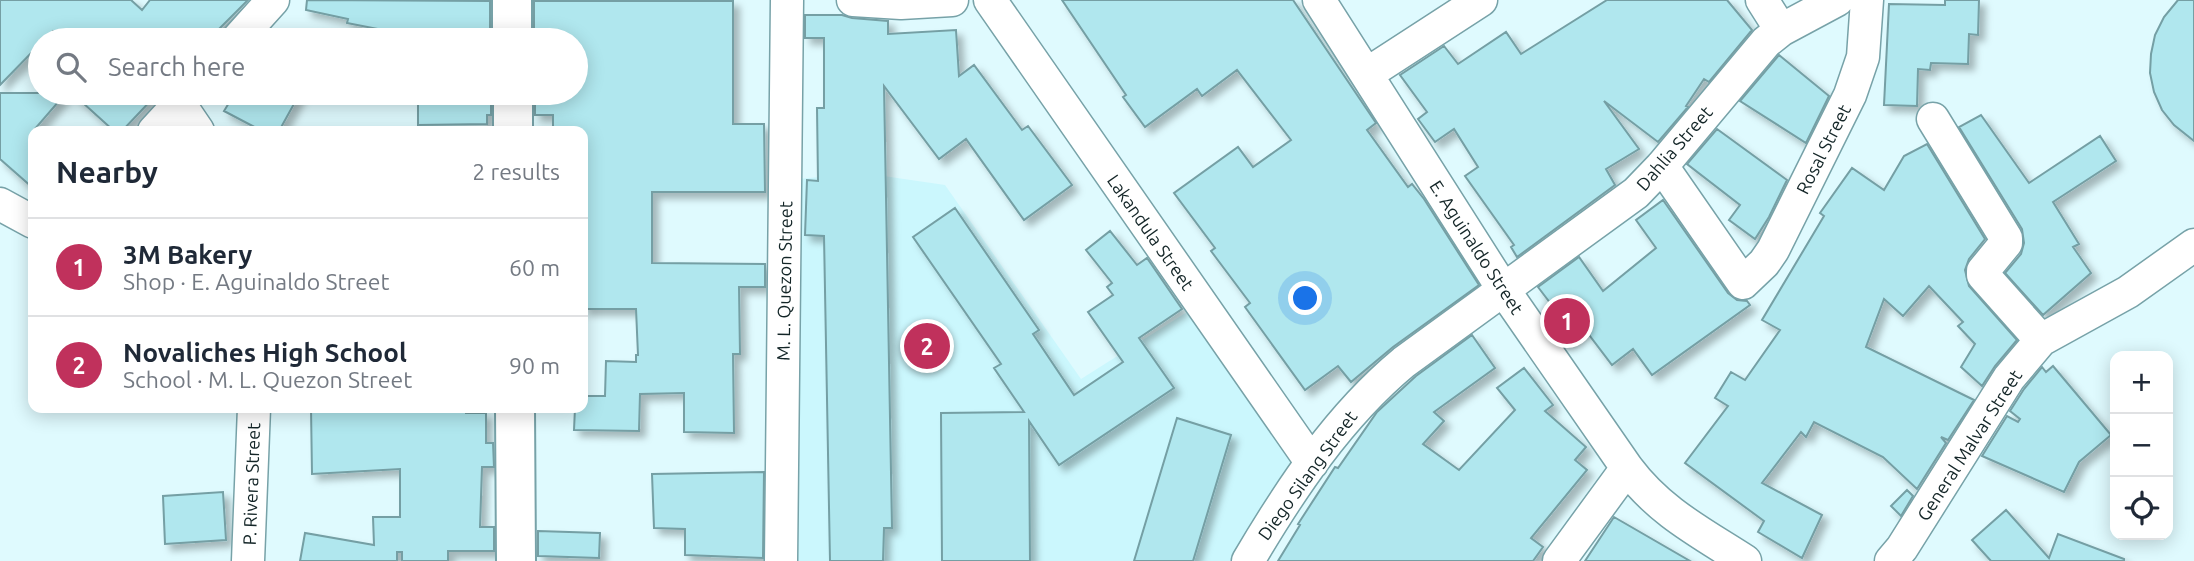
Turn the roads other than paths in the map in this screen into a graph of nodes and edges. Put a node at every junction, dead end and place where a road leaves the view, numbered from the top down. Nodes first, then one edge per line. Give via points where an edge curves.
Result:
1 (273, 0) edge
2 (512, 0) edge
3 (787, 0) edge
4 (853, 0) edge
5 (952, 0) edge
6 (990, 0) edge
7 (1319, 0) edge
8 (1481, 0) edge
9 (1762, 0) edge
10 (1836, 0) edge
11 (1867, 0) edge
12 (247, 28) edge
13 (512, 28) edge
14 (1781, 30) junction
15 (1367, 74) junction
16 (178, 105) edge
17 (187, 105) edge
18 (513, 105) edge
19 (1933, 120) dead end
20 (159, 126) edge
21 (196, 126) edge
22 (513, 126) edge
23 (1662, 166) junction
24 (0, 204) edge
25 (28, 219) edge
26 (2194, 245) edge
27 (1503, 289) junction
28 (2041, 340) junction
29 (254, 413) edge
30 (515, 413) edge
31 (1312, 463) junction
32 (1627, 468) junction
33 (1904, 557) edge
34 (248, 561) edge
35 (516, 561) edge
36 (780, 561) edge
37 (1248, 561) edge
38 (1559, 561) edge
39 (1745, 561) edge

1 - 12 street
2 - 13 street
3 - 36 street, M. L. Quezon Street
4 - 5 street
6 - 31 street, Lakandula Street
7 - 15 street, E. Aguinaldo Street
8 - 15 street
9 - 14 street
10 - 14 street, Dahlia Street
11 - 23 street, Rosal Street via 1863,57 1850,95 1773,250 1743,283
14 - 23 street, Dahlia Street via 1752,56
15 - 27 street, E. Aguinaldo Street
16 - 20 street
17 - 21 street
18 - 22 street
19 - 28 street via 2006,238 1983,275
23 - 27 street, Dahlia Street via 1614,211
24 - 25 street
26 - 28 street, General Malvar Street via 2128,292
27 - 31 street, Diego Silang Street via 1373,387
27 - 32 street, E. Aguinaldo Street
28 - 33 street, General Malvar Street via 2009,378
29 - 34 street, P. Rivera Street
30 - 35 street
31 - 37 street, Diego Silang Street
32 - 38 street
32 - 39 street, E. Aguinaldo Street via 1659,505

